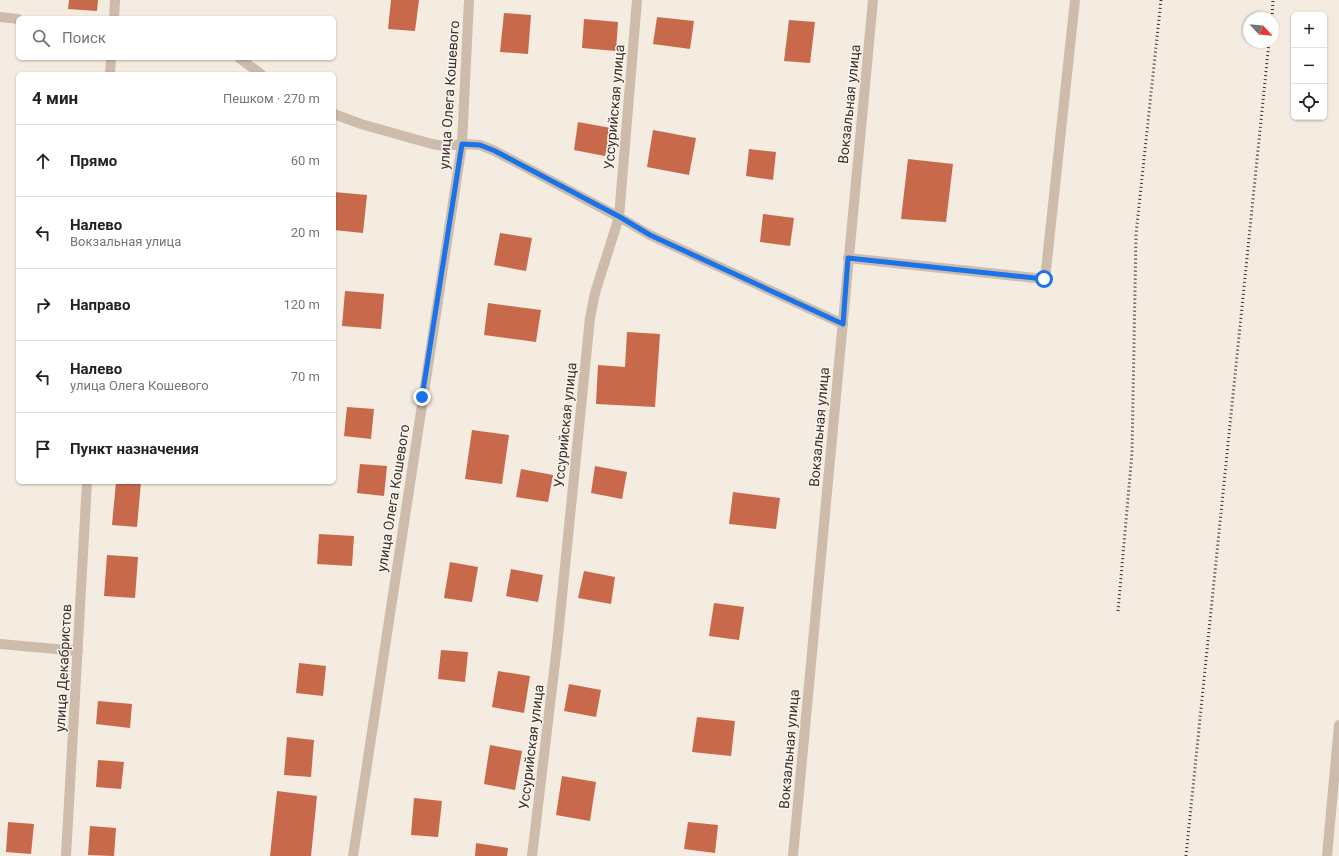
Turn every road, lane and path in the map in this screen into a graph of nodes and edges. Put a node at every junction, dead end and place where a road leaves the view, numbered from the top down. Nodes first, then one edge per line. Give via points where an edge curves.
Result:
1 (115, 0) edge
2 (470, 0) edge
3 (637, 0) edge
4 (873, 0) edge
5 (1075, 0) edge
6 (114, 16) edge
7 (0, 17) edge
8 (16, 18) edge
9 (111, 60) edge
10 (242, 60) edge
11 (110, 72) edge
12 (258, 72) edge
13 (336, 115) edge
14 (462, 144) junction
15 (620, 217) junction
16 (848, 258) junction
17 (843, 324) junction
18 (87, 484) edge
19 (0, 644) edge
20 (78, 651) junction
21 (1339, 725) edge
22 (66, 856) edge
23 (353, 856) edge
24 (532, 856) edge
25 (793, 856) edge
26 (1327, 856) edge

1 - 6 street
2 - 14 street, улица Олега Кошевого
3 - 15 street, Уссурийская улица
4 - 16 street, Вокзальная улица
5 - 16 street via 1044,279
7 - 8 street
9 - 11 street
10 - 12 street
13 - 14 street via 432,144
14 - 15 street via 480,145 495,151
14 - 23 street, улица Олега Кошевого
15 - 17 street via 650,235
15 - 24 street, Уссурийская улица via 590,318 557,646
16 - 17 street, Вокзальная улица
17 - 25 street, Вокзальная улица
18 - 20 street, улица Декабристов
19 - 20 street
20 - 22 street, улица Декабристов
21 - 26 street

